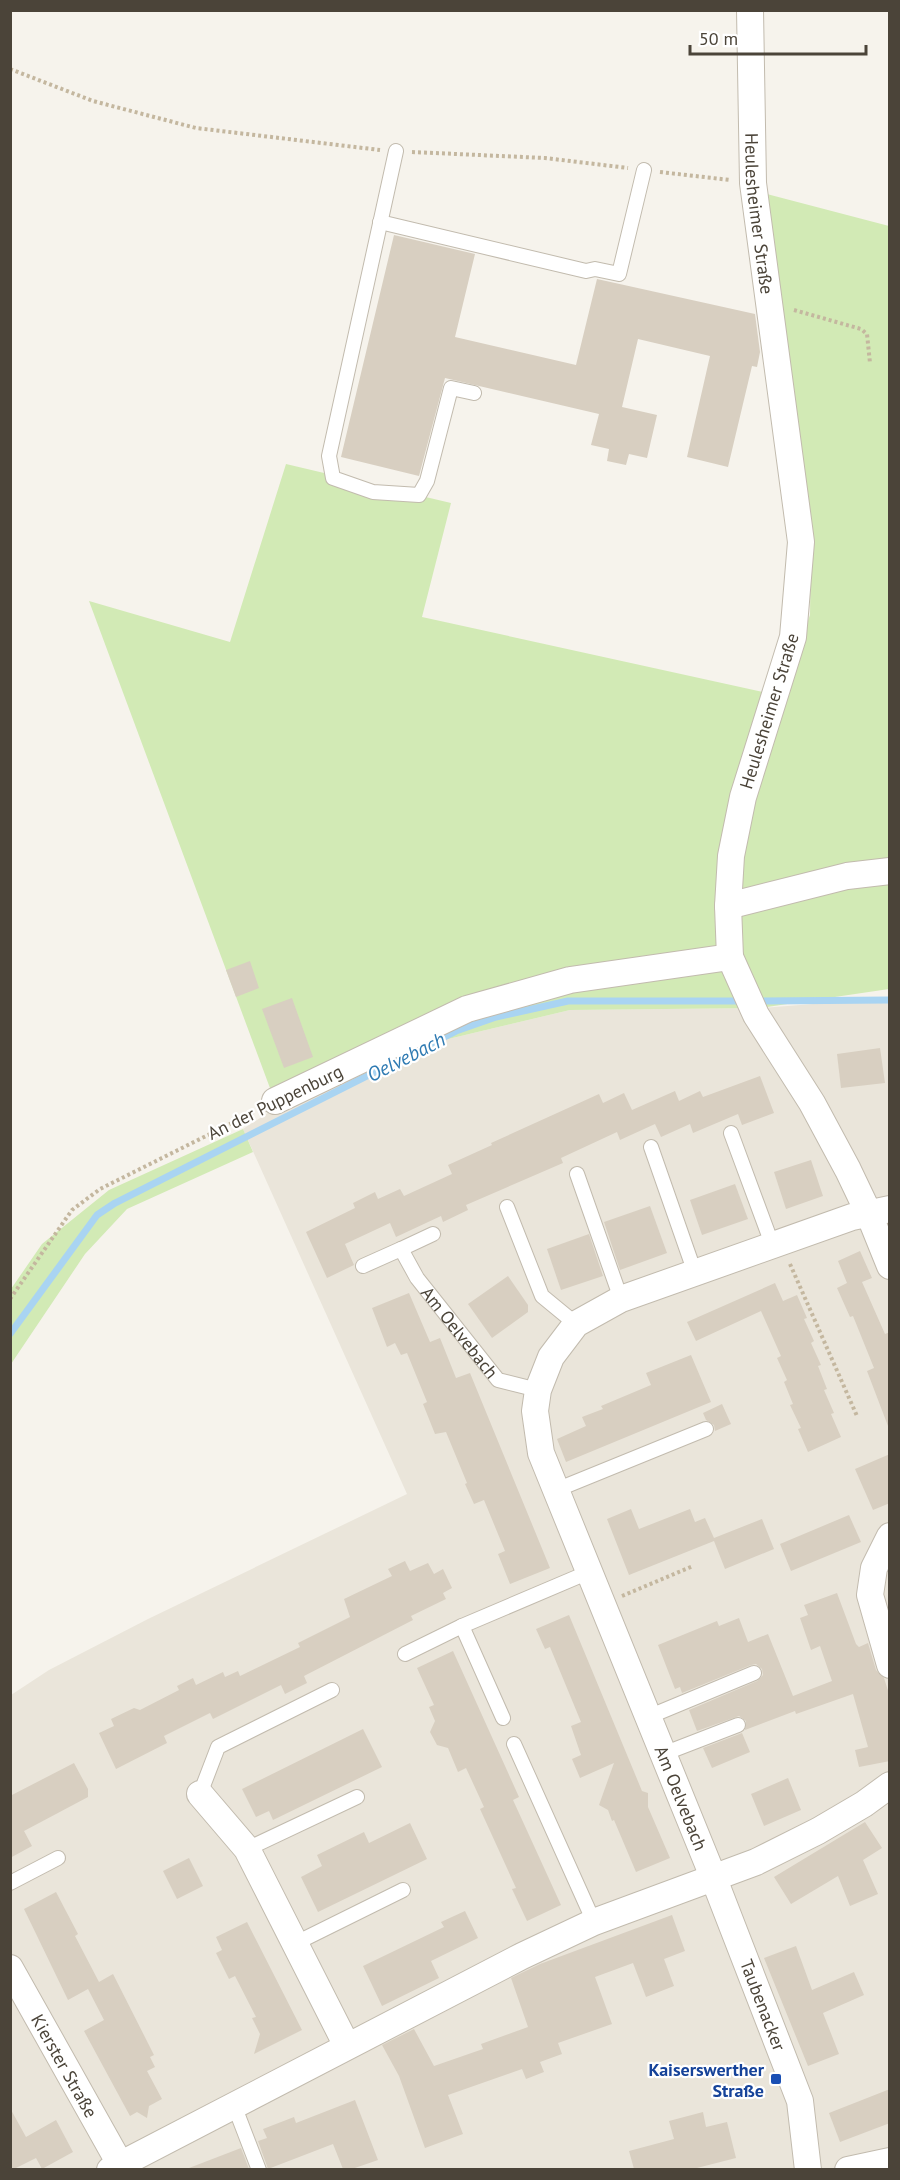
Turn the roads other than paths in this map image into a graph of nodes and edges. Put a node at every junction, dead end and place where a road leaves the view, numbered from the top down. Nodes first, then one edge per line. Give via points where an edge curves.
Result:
1 (750, 10) edge
2 (396, 151) dead end
3 (644, 170) dead end
4 (380, 222) junction
5 (474, 393) dead end
6 (890, 871) edge
7 (728, 906) junction
8 (730, 957) junction
9 (275, 1101) road end
10 (731, 1132) dead end
11 (651, 1147) dead end
12 (577, 1174) dead end
13 (507, 1207) dead end
14 (879, 1212) edge
15 (433, 1234) dead end
16 (776, 1243) junction
17 (401, 1249) junction
18 (363, 1266) dead end
19 (890, 1266) edge
20 (695, 1273) junction
21 (621, 1299) junction
22 (576, 1324) junction
23 (538, 1390) junction
24 (706, 1429) dead end
25 (556, 1490) junction
26 (890, 1536) edge
27 (589, 1572) junction
28 (462, 1626) junction
29 (405, 1654) dead end
30 (890, 1665) edge
31 (754, 1673) dead end
32 (332, 1690) dead end
33 (648, 1717) junction
34 (503, 1718) dead end
35 (738, 1725) dead end
36 (514, 1744) dead end
37 (663, 1754) junction
38 (890, 1785) edge
39 (200, 1794) joint
40 (357, 1797) dead end
41 (247, 1849) junction
42 (58, 1858) dead end
43 (714, 1879) junction
44 (10, 1883) edge
45 (403, 1890) dead end
46 (594, 1922) junction
47 (296, 1943) junction
48 (10, 1968) edge
49 (347, 2046) junction
50 (234, 2105) junction
51 (890, 2161) edge
52 (115, 2167) edge
53 (259, 2169) edge
54 (808, 2169) edge
55 (848, 2169) edge

1 - 7 street, Heulesheimer Straße via 753,183 801,542 793,637 743,798 731,856
2 - 4 lane
3 - 4 lane via 619,274 586,271
4 - 5 lane via 329,456 333,478 373,492 418,495 427,481 451,388
6 - 7 street via 847,876
7 - 8 street, Heulesheimer Straße
8 - 9 street, An der Puppenburg via 570,980 467,1009
8 - 14 street, Heulesheimer Straße via 756,1015 812,1103 848,1170
10 - 16 lane
11 - 20 lane
12 - 21 lane
13 - 22 lane via 542,1296
14 - 16 street, Am Oelvebach via 852,1216
14 - 19 street, Heulesheimer Straße
15 - 17 lane
16 - 20 street, Am Oelvebach
17 - 18 lane
17 - 23 lane, Am Oelvebach via 417,1278 498,1380
20 - 21 street, Am Oelvebach
21 - 22 street, Am Oelvebach
22 - 23 street, Am Oelvebach via 551,1357
23 - 25 street, Am Oelvebach via 535,1411 542,1453
24 - 25 lane
25 - 27 street, Am Oelvebach
26 - 30 street via 874,1568 870,1595
27 - 28 lane
27 - 33 street, Am Oelvebach
28 - 29 lane
28 - 34 lane
31 - 33 lane
32 - 39 lane via 218,1747
33 - 37 street, Am Oelvebach
35 - 37 lane
36 - 46 lane
37 - 43 street, Am Oelvebach
38 - 43 street via 818,1831
39 - 41 street
40 - 41 lane
41 - 47 street
42 - 44 lane
43 - 46 street
43 - 54 street, Taubenacker via 800,2101
45 - 47 lane
46 - 49 street
47 - 49 street
48 - 52 street, Kierster Straße
49 - 50 street
50 - 52 street
50 - 53 lane
51 - 55 street

